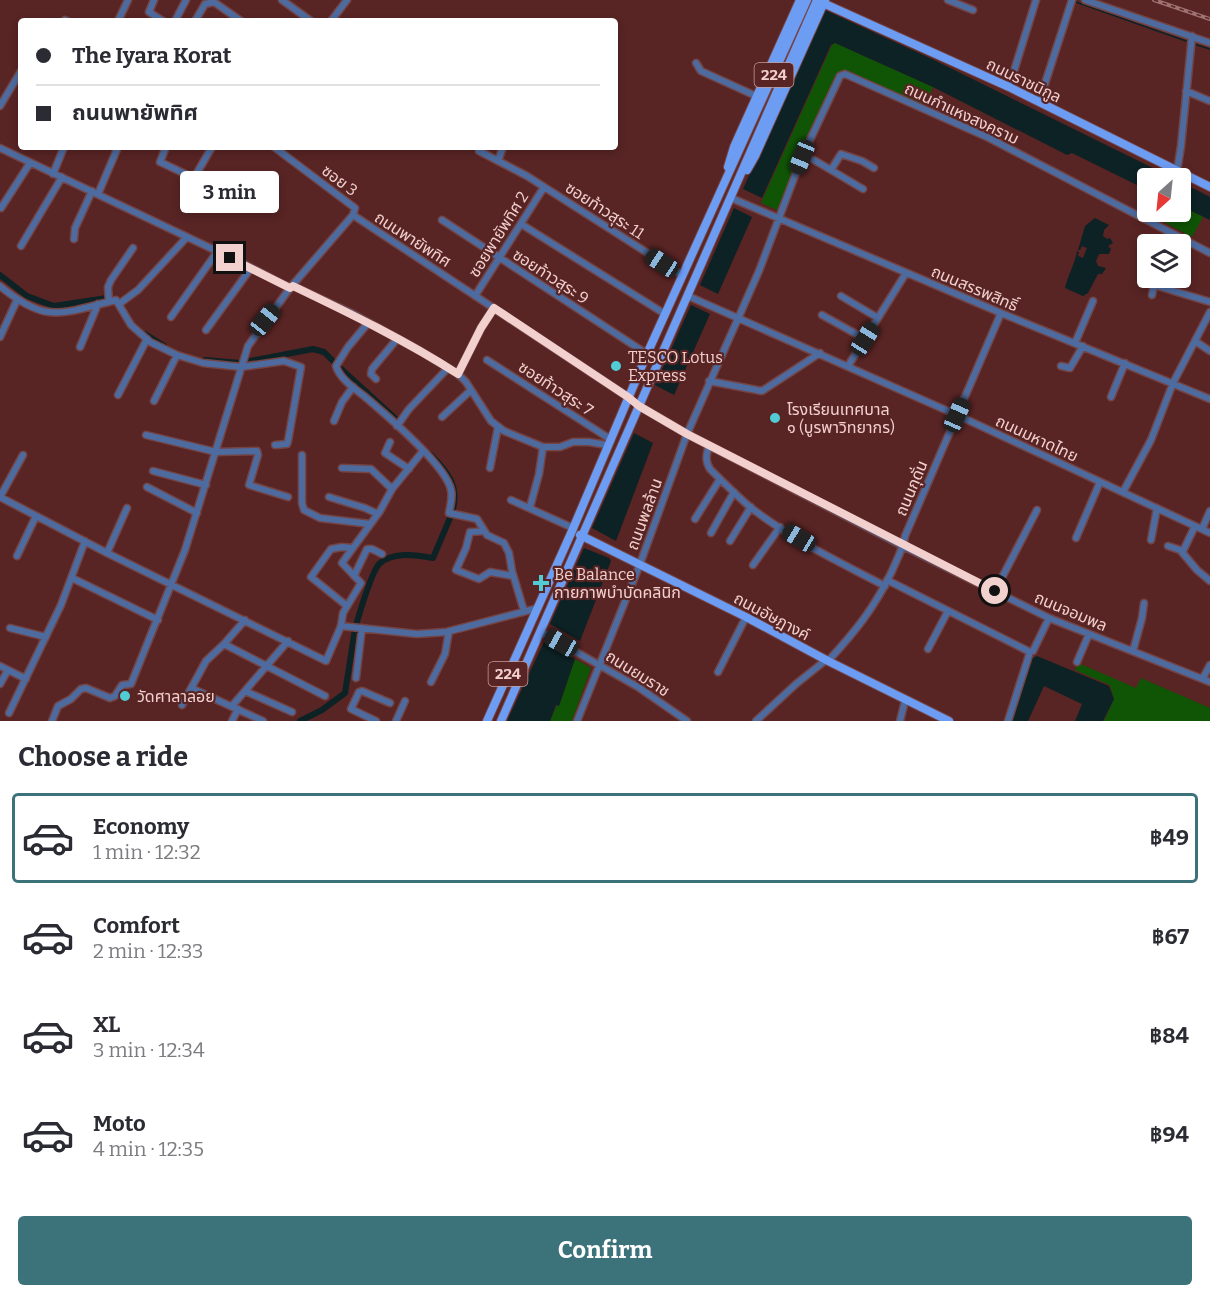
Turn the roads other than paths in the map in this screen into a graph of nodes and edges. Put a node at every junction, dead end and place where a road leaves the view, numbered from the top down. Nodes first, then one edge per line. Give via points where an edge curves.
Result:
1 (128, 0) edge
2 (154, 0) edge
3 (186, 0) edge
4 (227, 0) edge
5 (282, 0) edge
6 (347, 0) edge
7 (800, 0) edge
8 (807, 0) edge
9 (948, 0) edge
10 (1036, 0) edge
11 (1085, 0) edge
12 (822, 1) edge
13 (1072, 1) edge
14 (221, 8) junction
15 (973, 10) dead end
16 (119, 18) edge
17 (158, 18) edge
18 (177, 18) edge
19 (197, 18) edge
20 (236, 18) edge
21 (307, 18) edge
22 (334, 18) edge
23 (1192, 36) junction
24 (1210, 43) edge
25 (696, 63) dead end
26 (18, 81) edge
27 (1009, 87) junction
28 (1186, 91) junction
29 (756, 96) junction
30 (1210, 101) edge
31 (1040, 102) junction
32 (0, 106) edge
33 (0, 148) edge
34 (63, 150) edge
35 (116, 150) edge
36 (165, 150) edge
37 (210, 150) edge
38 (278, 150) edge
39 (480, 150) edge
40 (502, 150) edge
41 (814, 160) dead end
42 (498, 161) junction
43 (30, 163) junction
44 (874, 168) dead end
45 (1171, 168) edge
46 (1177, 168) edge
47 (831, 170) junction
48 (53, 174) junction
49 (62, 177) junction
50 (194, 178) junction
51 (1191, 178) edge
52 (205, 184) dead end
53 (723, 185) junction
54 (544, 187) junction
55 (1210, 187) edge
56 (863, 189) dead end
57 (95, 193) junction
58 (733, 194) junction
59 (1, 208) edge
60 (352, 215) junction
61 (778, 219) junction
62 (442, 220) dead end
63 (521, 224) junction
64 (187, 237) junction
65 (74, 239) dead end
66 (21, 246) dead end
67 (133, 248) dead end
68 (217, 252) junction
69 (1210, 253) edge
70 (499, 259) junction
71 (251, 268) junction
72 (906, 273) junction
73 (682, 275) junction
74 (0, 286) edge
75 (291, 287) junction
76 (1152, 295) dead end
77 (475, 296) junction
78 (688, 296) junction
79 (841, 296) dead end
80 (17, 300) junction
81 (1093, 301) dead end
82 (115, 302) junction
83 (1210, 302) edge
84 (98, 304) junction
85 (494, 308) junction
86 (1210, 312) edge
87 (1002, 313) junction
88 (665, 314) junction
89 (822, 315) dead end
90 (171, 317) dead end
91 (738, 317) junction
92 (878, 318) junction
93 (368, 323) junction
94 (206, 330) dead end
95 (0, 337) edge
96 (147, 339) junction
97 (397, 339) junction
98 (865, 339) junction
99 (1195, 340) junction
100 (1075, 343) junction
101 (1083, 346) junction
102 (80, 347) dead end
103 (1210, 351) edge
104 (820, 352) junction
105 (647, 354) junction
106 (177, 355) junction
107 (487, 360) dead end
108 (1125, 363) junction
109 (848, 366) junction
110 (1061, 366) dead end
111 (241, 367) junction
112 (448, 368) junction
113 (458, 374) junction
114 (376, 379) dead end
115 (709, 381) junction
116 (1173, 383) junction
117 (353, 387) junction
118 (471, 390) junction
119 (118, 395) dead end
120 (1111, 396) dead end
121 (628, 397) junction
122 (1210, 399) edge
123 (154, 401) dead end
124 (639, 406) junction
125 (957, 415) junction
126 (442, 417) dead end
127 (334, 421) dead end
128 (397, 426) junction
129 (498, 426) junction
130 (687, 434) junction
131 (146, 435) dead end
132 (390, 442) dead end
133 (609, 442) junction
134 (275, 446) dead end
135 (709, 446) junction
136 (543, 447) junction
137 (423, 451) junction
138 (216, 452) junction
139 (23, 454) dead end
140 (302, 455) dead end
141 (342, 468) dead end
142 (490, 468) dead end
143 (409, 469) junction
144 (153, 471) dead end
145 (720, 479) junction
146 (1100, 482) junction
147 (206, 485) junction
148 (147, 488) dead end
149 (392, 489) junction
150 (734, 492) junction
151 (1123, 492) junction
152 (288, 497) dead end
153 (329, 497) dead end
154 (511, 500) dead end
155 (530, 507) junction
156 (751, 507) junction
157 (128, 508) dead end
158 (1157, 508) junction
159 (1037, 510) dead end
160 (1210, 511) edge
161 (197, 513) junction
162 (378, 514) junction
163 (36, 516) junction
164 (695, 519) dead end
165 (370, 524) junction
166 (1195, 526) junction
167 (780, 527) junction
168 (1202, 529) junction
169 (572, 530) junction
170 (484, 531) junction
171 (711, 533) dead end
172 (1210, 533) edge
173 (583, 537) junction
174 (1076, 538) dead end
175 (1151, 540) dead end
176 (85, 541) junction
177 (730, 541) dead end
178 (903, 546) junction
179 (1168, 546) dead end
180 (352, 548) junction
181 (1181, 551) junction
182 (107, 553) junction
183 (382, 554) dead end
184 (17, 556) dead end
185 (640, 564) junction
186 (753, 565) dead end
187 (354, 576) junction
188 (513, 576) junction
189 (72, 578) junction
190 (1210, 581) edge
191 (886, 583) junction
192 (171, 586) junction
193 (995, 591) junction
194 (1144, 603) dead end
195 (347, 606) junction
196 (538, 608) junction
197 (524, 610) junction
198 (948, 611) junction
199 (746, 617) junction
200 (1049, 618) junction
201 (158, 620) junction
202 (244, 620) junction
203 (341, 626) junction
204 (530, 626) junction
205 (10, 628) dead end
206 (362, 628) junction
207 (449, 631) junction
208 (541, 632) junction
209 (1089, 634) junction
210 (46, 637) junction
211 (288, 641) junction
212 (224, 644) junction
213 (928, 649) dead end
214 (1133, 651) junction
215 (1030, 652) junction
216 (827, 661) junction
217 (1077, 662) dead end
218 (600, 664) junction
219 (1210, 665) edge
220 (0, 666) edge
221 (268, 667) junction
222 (8, 670) junction
223 (718, 672) dead end
224 (356, 678) dead end
225 (26, 679) junction
226 (1207, 680) edge
227 (431, 682) dead end
228 (0, 684) edge
229 (191, 688) junction
230 (245, 691) junction
231 (325, 696) dead end
232 (405, 701) dead end
233 (905, 701) junction
234 (390, 703) dead end
235 (182, 705) dead end
236 (235, 707) junction
237 (292, 712) dead end
238 (9, 713) dead end
239 (52, 721) edge
240 (232, 721) edge
241 (263, 721) edge
242 (376, 721) edge
243 (396, 721) edge
244 (487, 721) edge
245 (501, 721) edge
246 (577, 721) edge
247 (687, 721) edge
248 (756, 721) edge
249 (900, 721) edge
250 (948, 721) edge
251 (1008, 721) edge

1 - 16 street
2 - 17 street via 149,12
3 - 18 street
4 - 14 street
5 - 21 street
6 - 22 street
7 - 29 main road
8 - 53 main road, 224
9 - 15 street
10 - 27 street
11 - 23 street
12 - 27 main road, ถนนราชนิกูล
12 - 58 main road
12 - 58 main road via 755,156
13 - 31 street
14 - 19 street via 214,2 205,4
14 - 20 street
23 - 24 street
23 - 28 street
25 - 29 street via 701,70
26 - 32 street
27 - 31 main road, ถนนราชนิกูล
28 - 30 street
28 - 46 street
29 - 53 main road
31 - 45 main road, ถนนราชนิกูล
33 - 43 street
34 - 48 street
35 - 57 street
36 - 50 street via 160,162
37 - 50 street
38 - 60 street, ซอย 3 via 356,208
39 - 42 street, ซอยท้าวสุระ 11
40 - 42 street
41 - 47 street
42 - 54 street, ซอยท้าวสุระ 11
43 - 48 street
43 - 59 street
44 - 47 street via 841,154
47 - 56 street
48 - 49 street
49 - 57 street
49 - 66 street
50 - 52 street
51 - 55 main road, ถนนราชนิกูล
53 - 73 main road, 224
54 - 63 street, ซอยพายัพทิศ 2
54 - 73 street, ซอยท้าวสุระ 11
57 - 64 street
57 - 65 street via 75,228
58 - 61 street, ถนนสรรพสิทธิ์
58 - 78 main road
60 - 75 street, ถนนพายัพทิศ
60 - 77 street, ถนนพายัพทิศ
61 - 69 street, ถนนกำแหงสงคราม via 802,157 840,76 845,74 989,138
61 - 72 street, ถนนสรรพสิทธิ์
61 - 91 street
62 - 70 street, ซอยท้าวสุระ 9
63 - 70 street, ซอยพายัพทิศ 2
63 - 88 street
64 - 68 street
64 - 82 street via 138,290
67 - 82 street via 108,287
68 - 71 street
68 - 90 street
70 - 77 street, ซอยพายัพทิศ 2
70 - 105 street, ซอยท้าวสุระ 9
71 - 75 street
71 - 94 street
72 - 87 street, ถนนสรรพสิทธิ์
72 - 92 street
73 - 88 main road, 224
74 - 80 street
75 - 93 street
75 - 111 street, ถนนพายัพทิศ via 248,346
76 - 83 street via 1154,285
77 - 85 street, ถนนพายัพทิศ
78 - 91 street, ถนนมหาดไทย
78 - 124 main road
79 - 92 street
80 - 84 street via 52,314
80 - 95 street
81 - 100 street
82 - 84 street
82 - 96 street
84 - 102 street
85 - 113 street
85 - 121 street, ถนนพายัพทิศ
86 - 99 street
87 - 100 street, ถนนสรรพสิทธิ์
87 - 125 street, ถนนกุดั่น
88 - 105 main road, 224
89 - 98 street
91 - 104 street, ถนนมหาดไทย
91 - 115 street, ถนนพลล้าน
92 - 98 street
93 - 97 street
93 - 117 street via 336,366
96 - 106 street
96 - 119 street
97 - 112 street
97 - 114 street via 371,371
98 - 109 street
99 - 103 street
99 - 116 street
100 - 101 street, ถนนสรรพสิทธิ์
101 - 108 street, ถนนสรรพสิทธิ์
101 - 110 street via 1070,368
104 - 109 street, ถนนมหาดไทย
104 - 115 street via 762,391
105 - 121 main road, 224
106 - 111 street
106 - 123 street
107 - 133 street, ซอยท้าวสุระ 7
108 - 116 street, ถนนสรรพสิทธิ์
108 - 120 street
109 - 125 street, ถนนมหาดไทย
111 - 134 street via 284,361 302,367 287,444
111 - 138 street, ถนนพายัพทิศ
112 - 113 street
112 - 128 street
113 - 118 street
115 - 130 street, ถนนพลล้าน
116 - 122 street, ถนนสรรพสิทธิ์
116 - 151 street via 1151,440
117 - 127 street
117 - 128 street
118 - 126 street
118 - 129 street via 490,421
121 - 124 main road
121 - 133 main road, 224
124 - 130 street, ถนนจอมพล
124 - 173 main road
125 - 146 street, ถนนมหาดไทย
125 - 178 street, ถนนกุดั่น
128 - 137 street
129 - 136 street
129 - 142 street
130 - 135 street, ถนนจอมพล
130 - 185 street, ถนนพลล้าน
131 - 138 street
132 - 143 street via 385,452
133 - 136 street
133 - 169 main road, 224
135 - 145 street via 706,464
135 - 178 street, ถนนจอมพล
136 - 155 street
137 - 143 street
137 - 170 street via 442,470 451,488 449,513 477,519
138 - 147 street, ถนนพายัพทิศ
138 - 152 street via 258,451 249,484
139 - 163 street via 0,498
140 - 165 street via 304,510 320,518
141 - 149 street via 371,469
143 - 149 street
144 - 147 street
145 - 150 street
145 - 164 street
146 - 151 street, ถนนมหาดไทย
146 - 174 street
147 - 161 street, ถนนพายัพทิศ
148 - 161 street
149 - 162 street
150 - 156 street
150 - 171 street
151 - 158 street, ถนนมหาดไทย
153 - 162 street
154 - 155 street
155 - 169 street
156 - 167 street
156 - 177 street
157 - 182 street
158 - 166 street, ถนนมหาดไทย
158 - 175 street
159 - 193 street
160 - 168 street
161 - 192 street, ถนนพายัพทิศ
162 - 165 street
163 - 176 street
163 - 184 street
165 - 180 street
166 - 168 street, ถนนมหาดไทย
166 - 181 street
167 - 186 street
167 - 191 street
168 - 172 street, ถนนมหาดไทย
169 - 173 main road, ถนนอัษฎางค์
169 - 196 main road, 224
170 - 188 street via 504,543
170 - 188 street via 470,531 456,570 478,579 490,572
173 - 185 main road, ถนนอัษฎางค์
173 - 208 main road
176 - 182 street
176 - 189 street
178 - 191 street, ถนนกุดั่น
178 - 193 street, ถนนจอมพล
179 - 181 street
180 - 187 street via 342,562
180 - 195 street via 332,549 311,577
181 - 190 street
182 - 192 street
183 - 187 street via 367,549
185 - 199 main road, ถนนอัษฎางค์
185 - 218 street, ถนนพลล้าน
187 - 195 street via 361,583
188 - 197 street
189 - 201 street
189 - 210 street
191 - 198 street
191 - 216 street, ถนนกุดั่น via 871,611
192 - 201 street, ถนนพายัพทิศ
192 - 202 street
193 - 200 street, ถนนจอมพล
194 - 214 street
195 - 203 street
196 - 197 street
196 - 204 main road, 224
197 - 207 street
198 - 213 street
198 - 215 street
199 - 216 main road, ถนนอัษฎางค์
199 - 223 street
200 - 209 street, ถนนจอมพล
200 - 215 street
201 - 239 street, ถนนพายัพทิศ via 131,684 124,684 110,698 81,688 58,706
202 - 211 street
202 - 212 street
203 - 206 street
203 - 211 street via 326,661
204 - 208 main road
204 - 244 main road, 224
205 - 210 street
206 - 207 street via 417,634
206 - 224 street
207 - 227 street via 445,654
208 - 218 street, ถนนยมราช
208 - 245 main road
209 - 214 street, ถนนจอมพล
209 - 217 street
210 - 225 street
211 - 221 street
212 - 221 street
212 - 229 street via 206,661
214 - 226 street, ถนนจอมพล
215 - 251 street
216 - 233 main road, ถนนอัษฎางค์
216 - 248 street, ถนนกุดั่น
218 - 246 street, ถนนพลล้าน
218 - 247 street, ถนนยมราช
219 - 226 street
220 - 222 street
221 - 230 street
221 - 231 street
222 - 225 street
222 - 228 street
225 - 238 street
229 - 235 street
229 - 236 street
230 - 236 street
230 - 237 street
232 - 243 street
233 - 249 street
233 - 250 main road, ถนนอัษฎางค์
234 - 242 street via 359,692 351,709
236 - 240 street
236 - 241 street

